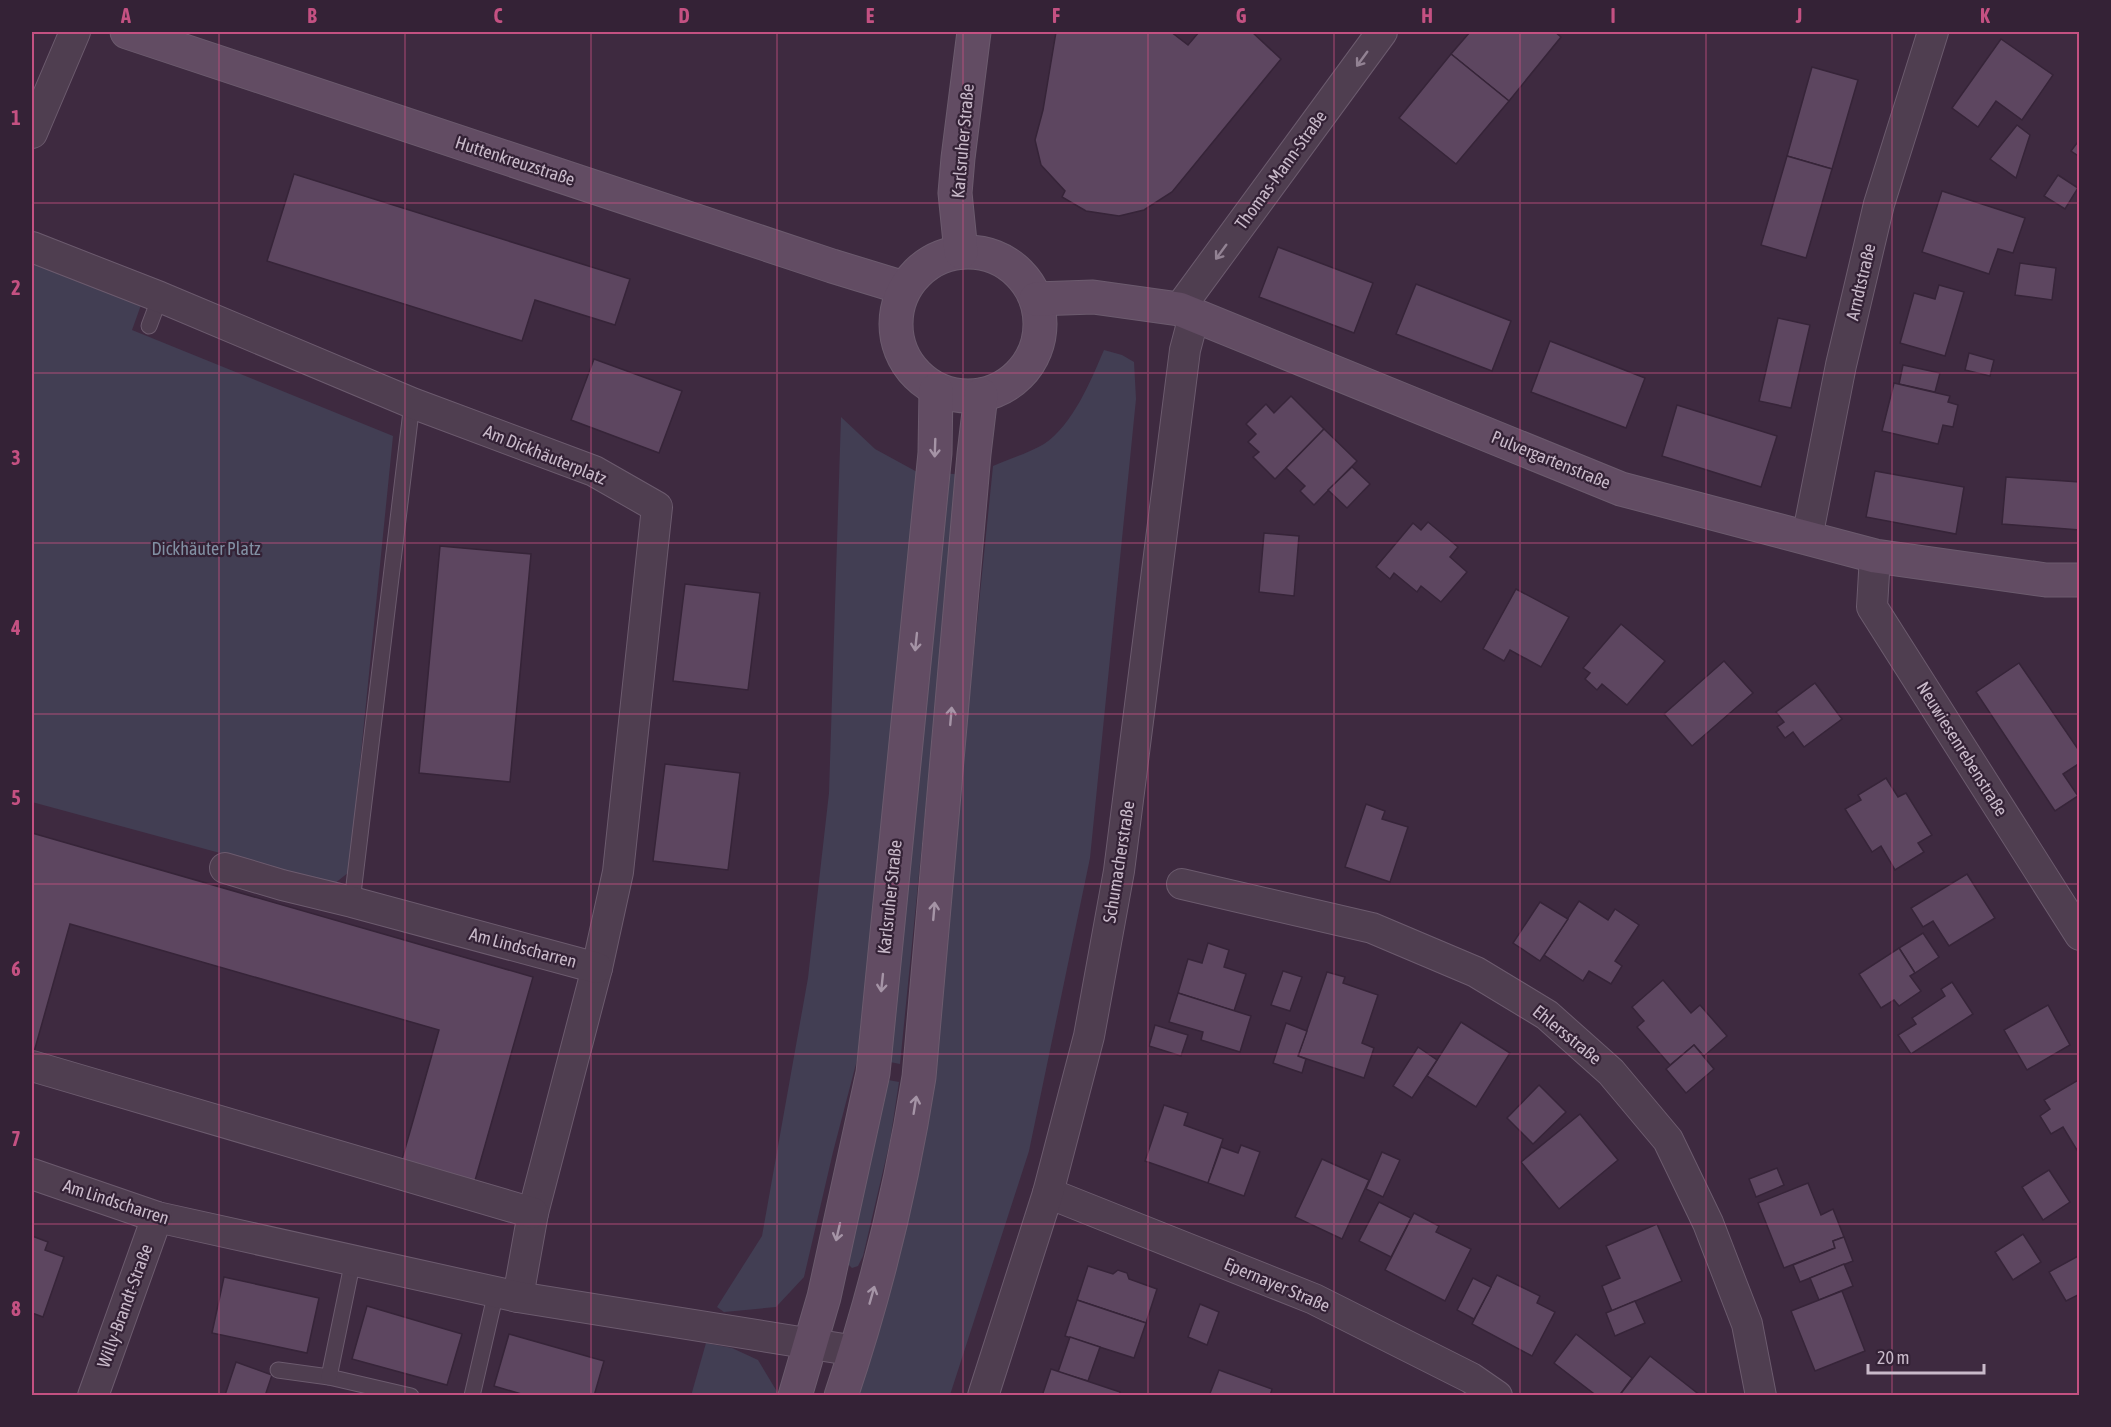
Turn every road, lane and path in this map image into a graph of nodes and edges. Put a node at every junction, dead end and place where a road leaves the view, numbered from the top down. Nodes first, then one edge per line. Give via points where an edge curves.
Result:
1 (75, 32) edge
2 (126, 32) edge
3 (975, 32) edge
4 (1382, 32) edge
5 (1933, 32) edge
6 (32, 133) edge
7 (32, 247) edge
8 (961, 252) junction
9 (904, 288) junction
10 (160, 297) junction
11 (1036, 299) junction
12 (1187, 313) junction
13 (149, 327) dead end
14 (936, 390) junction
15 (981, 395) junction
16 (412, 403) junction
17 (1807, 538) junction
18 (1875, 556) junction
19 (2079, 580) edge
20 (225, 868) dead end
21 (1182, 884) dead end
22 (352, 902) junction
23 (2079, 935) edge
24 (597, 968) junction
25 (32, 1066) edge
26 (32, 1174) edge
27 (1048, 1193) junction
28 (533, 1213) junction
29 (157, 1217) junction
30 (353, 1260) junction
31 (507, 1295) junction
32 (811, 1344) junction
33 (856, 1351) junction
34 (278, 1370) dead end
35 (329, 1377) junction
36 (93, 1395) edge
37 (411, 1395) edge
38 (472, 1395) edge
39 (795, 1395) edge
40 (841, 1395) edge
41 (983, 1395) edge
42 (1497, 1395) edge
43 (1761, 1395) edge

1 - 6 street
2 - 9 main road, Huttenkreuzstraße
3 - 8 main road, Karlsruher Straße via 955,194
4 -> 12 street, Thomas-Mann-Straße
5 - 17 street, Arndtstraße via 1879,204 1841,365
7 - 10 street, Am Dickhäuterplatz
8 - 9 main road via 933,260
8 - 11 main road via 981,252 1002,260 1023,277
9 - 14 main road via 894,320 899,349 911,370
10 - 13 lane
10 - 16 street, Am Dickhäuterplatz
11 - 12 main road, Pulvergartenstraße via 1093,297
11 - 15 main road via 1041,324 1030,363 1000,389
12 - 17 main road, Pulvergartenstraße via 1621,489
12 - 27 street, Schumacherstraße via 1119,871 1089,1036
14 - 15 main road via 953,395
14 -> 32 main road, Karlsruher Straße via 935,453 873,1072
33 -> 15 main road via 889,1228 920,1077
16 - 22 lane
16 - 24 street, Am Dickhäuterplatz via 594,471 657,507 618,872
17 - 18 main road, Pulvergartenstraße
18 - 19 main road, Pulvergartenstraße via 2046,580
18 - 23 street, Neuwiesenrebenstraße via 1872,607
20 - 22 street, Am Lindscharren
21 - 43 street, Ehlersstraße via 1372,928 1476,972 1547,1015 1611,1071 1668,1140 1708,1223 1747,1324
22 - 24 street, Am Lindscharren
24 - 28 street, Am Lindscharren
25 - 28 street
26 - 29 street, Am Lindscharren
27 - 41 street, Schumacherstraße
27 - 42 street, Epernayer Straße via 1314,1299
28 - 31 street, Am Lindscharren
29 - 30 street, Am Lindscharren
29 - 36 street, Willy-Brandt-Straße
30 - 31 street, Am Lindscharren
30 - 35 lane
31 - 32 street, Am Lindscharren
31 - 38 lane
32 - 33 street, Am Lindscharren
32 - 39 main road, Karlsruher Straße
33 - 40 main road
34 - 35 lane
35 - 37 lane

